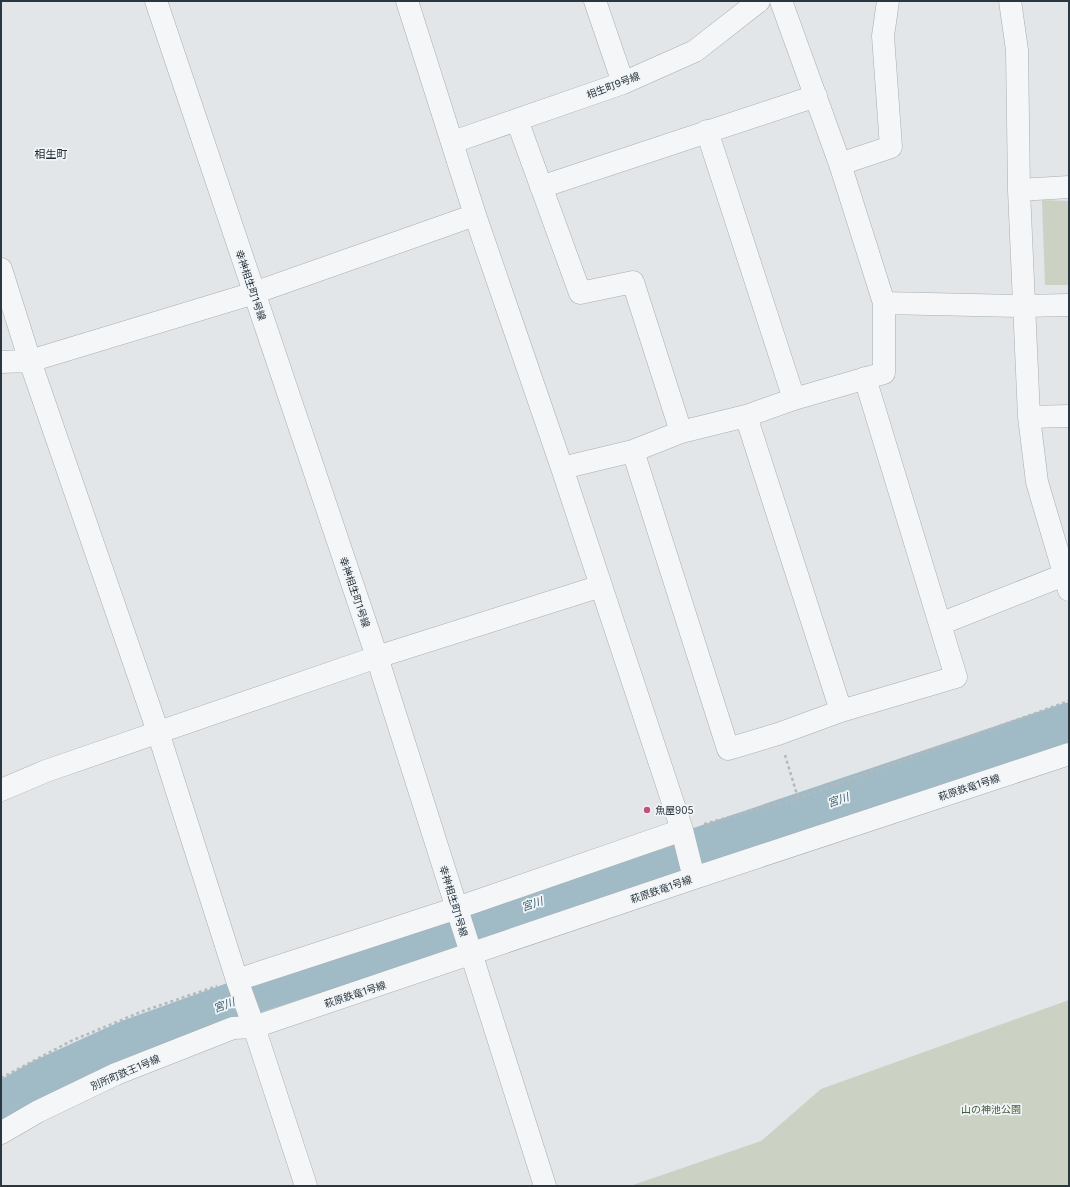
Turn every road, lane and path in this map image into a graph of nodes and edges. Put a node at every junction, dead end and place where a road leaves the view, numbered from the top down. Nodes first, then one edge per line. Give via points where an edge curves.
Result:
1 (156, 1) edge
2 (407, 1) edge
3 (595, 1) edge
4 (759, 1) edge
5 (781, 1) edge
6 (888, 1) edge
7 (1010, 1) edge
8 (623, 83) junction
9 (816, 96) junction
10 (517, 120) junction
11 (707, 131) junction
12 (453, 142) junction
13 (840, 164) junction
14 (541, 187) junction
15 (1069, 187) edge
16 (1019, 190) junction
17 (475, 215) junction
18 (1, 269) edge
19 (254, 293) junction
20 (884, 303) junction
21 (1069, 305) edge
22 (1023, 306) junction
23 (30, 361) junction
24 (1, 362) edge
25 (864, 378) junction
26 (794, 399) junction
27 (746, 416) junction
28 (1069, 416) edge
29 (1029, 417) junction
30 (681, 432) junction
31 (633, 451) junction
32 (562, 468) junction
33 (1066, 582) edge
34 (601, 586) junction
35 (940, 624) junction
36 (377, 657) junction
37 (1069, 701) edge
38 (841, 711) junction
39 (158, 732) junction
40 (778, 734) junction
41 (1069, 754) edge
42 (1, 790) edge
43 (798, 798) junction
44 (683, 835) junction
45 (693, 872) junction
46 (457, 908) junction
47 (471, 955) junction
48 (236, 980) junction
49 (254, 1027) junction
50 (1, 1078) edge
51 (1, 1133) edge
52 (306, 1186) edge
53 (545, 1186) edge

1 - 19 street, 幸神相生町1号線
2 - 12 street
3 - 8 street
4 - 8 street, 相生町9号線 via 694,50
5 - 9 street
6 - 13 street via 883,36 891,147
7 - 16 street via 1017,50
8 - 10 street, 相生町9号線
9 - 11 street
9 - 13 street
10 - 12 street, 相生町9号線
10 - 14 street
11 - 14 street
11 - 26 street
12 - 17 street
13 - 20 street
14 - 30 street via 580,293 633,282
15 - 16 street
16 - 22 street
17 - 19 street
17 - 32 street
18 - 23 street
19 - 23 street
19 - 36 street, 幸神相生町1号線
20 - 22 street
20 - 25 street via 884,373
21 - 22 street
22 - 29 street
23 - 24 street
23 - 39 street
25 - 26 street
25 - 35 street
26 - 27 street
27 - 30 street
27 - 38 street
28 - 29 street
29 - 33 street via 1037,482
30 - 31 street
31 - 32 street
31 - 40 street via 728,748
32 - 34 street
33 - 35 street
34 - 36 street
34 - 44 street
35 - 38 street via 956,677
36 - 39 street
36 - 46 street, 幸神相生町1号線
37 - 43 path
38 - 40 street
39 - 42 street via 46,771
39 - 48 street
40 - 43 path
41 - 45 street, 萩原鉄竜1号線
43 - 44 path
44 - 45 street
44 - 46 street
45 - 47 street, 萩原鉄竜1号線
46 - 47 street, 幸神相生町1号線
46 - 48 street
47 - 49 street, 萩原鉄竜1号線
47 - 53 street, 幸神相生町1号線
48 - 49 street
48 - 50 path via 143,1011 71,1041
49 - 51 street, 別所町鉄王1号線 via 233,1028 116,1074 37,1112
49 - 52 street

